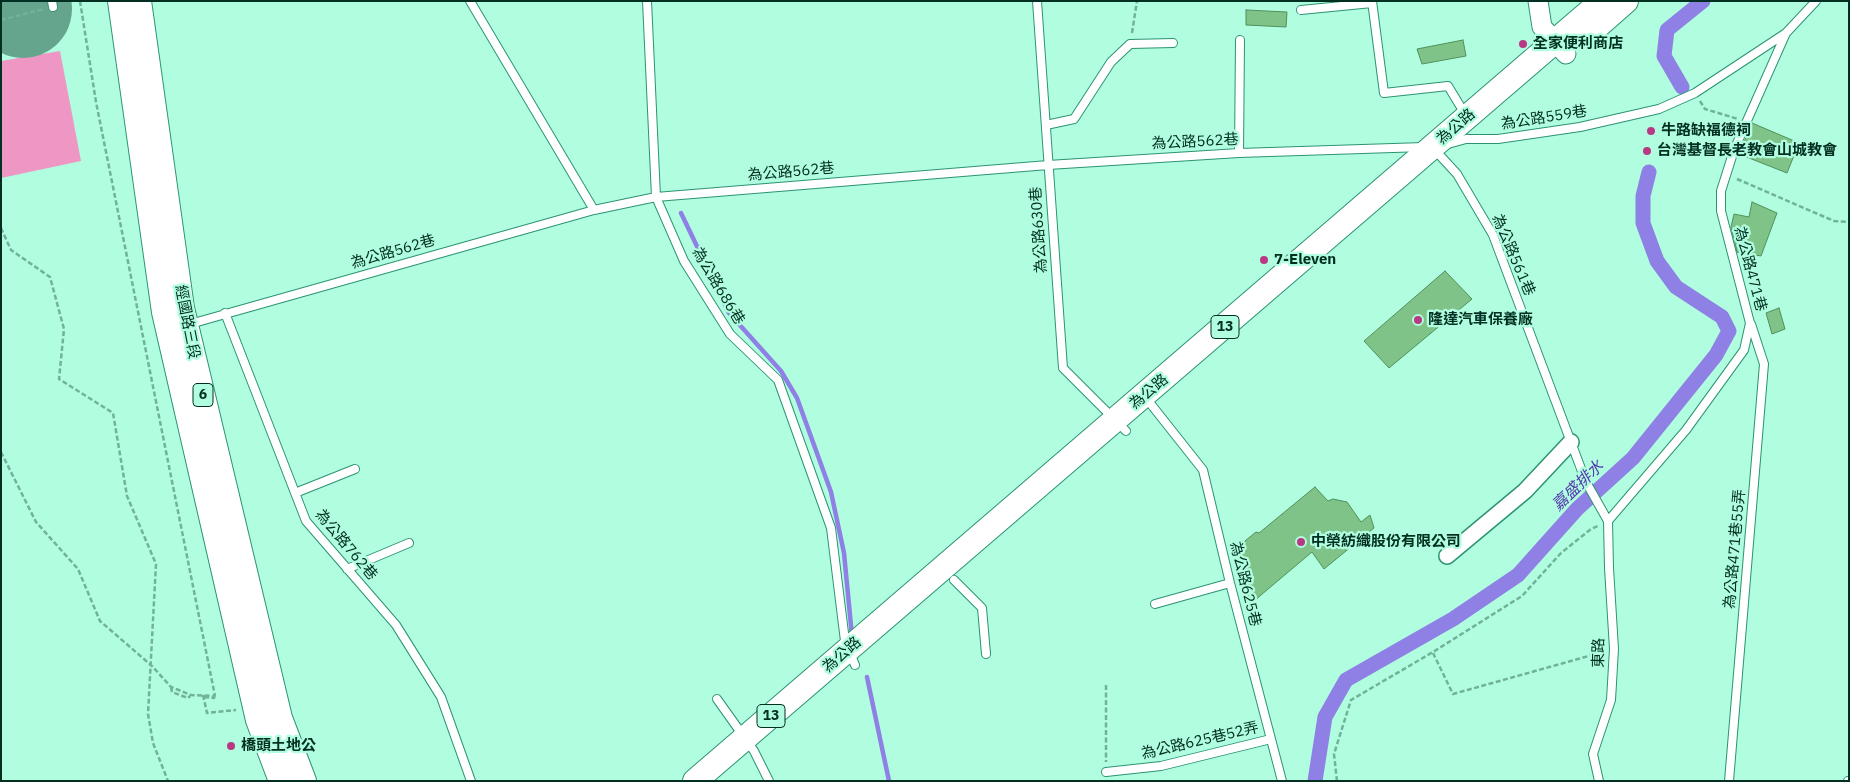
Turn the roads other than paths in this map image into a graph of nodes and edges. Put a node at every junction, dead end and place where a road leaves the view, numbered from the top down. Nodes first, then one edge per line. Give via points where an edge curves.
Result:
1 (120, 1) edge
2 (139, 1) edge
3 (470, 1) edge
4 (647, 1) edge
5 (1037, 1) edge
6 (1538, 1) edge
7 (1602, 1) edge
8 (1626, 1) edge
9 (1816, 1) edge
10 (1372, 2) edge
11 (1301, 10) dead end
12 (1786, 34) junction
13 (1240, 40) dead end
14 (1173, 43) dead end
15 (1560, 48) junction
16 (1046, 125) junction
17 (1466, 128) junction
18 (1239, 153) junction
19 (1438, 153) junction
20 (1048, 165) junction
21 (656, 197) junction
22 (594, 210) junction
23 (225, 313) junction
24 (1750, 323) junction
25 (177, 328) junction
26 (1149, 402) junction
27 (1121, 425) junction
28 (1571, 442) junction
29 (355, 469) dead end
30 (295, 493) junction
31 (1608, 521) junction
32 (409, 543) dead end
33 (1447, 556) dead end
34 (347, 569) junction
35 (954, 580) junction
36 (1230, 583) junction
37 (1154, 604) dead end
38 (986, 654) dead end
39 (851, 658) junction
40 (717, 699) dead end
41 (1271, 739) junction
42 (750, 745) junction
43 (1106, 772) road end
44 (281, 781) edge
45 (304, 781) edge
46 (471, 781) edge
47 (695, 781) edge
48 (719, 781) edge
49 (769, 781) edge
50 (1282, 781) edge
51 (1599, 781) edge
52 (1729, 781) edge

1 - 25 main road, 經國路三段 / 6
2 - 25 main road, 經國路三段 / 6
3 - 22 lane
4 - 21 lane, 為公路686巷
5 - 16 lane, 為公路630巷
6 - 15 street via 1542,27
7 - 15 main road, 為公路 / 13
8 - 15 main road, 為公路 / 13
9 - 12 lane, 為公路471巷
10 - 11 lane
10 - 17 lane via 1384,92 1448,86
12 - 17 lane, 為公路559巷 via 1695,93 1659,110 1498,140
12 - 24 lane, 為公路471巷 via 1746,122 1721,191 1721,211
13 - 18 lane
14 - 16 lane via 1130,44 1111,62 1074,119
15 - 17 main road, 為公路 / 13
16 - 20 lane, 為公路630巷
17 - 19 main road, 為公路 / 13
18 - 19 lane, 為公路562巷 via 1407,146
18 - 20 lane, 為公路562巷
19 - 26 main road, 為公路 / 13
19 - 28 lane, 為公路561巷 via 1457,174 1493,235
20 - 21 lane, 為公路562巷
20 - 27 lane, 為公路630巷 via 1063,368
21 - 22 lane, 為公路562巷
21 - 39 lane, 為公路686巷 via 684,261 730,334 778,380 831,528
22 - 23 lane, 為公路562巷
23 - 25 lane, 為公路562巷
23 - 30 lane, 為公路762巷
24 - 31 lane, 為公路471巷 via 1744,350 1686,430
24 - 52 lane, 為公路471巷55弄 via 1764,364
25 - 44 main road, 經國路三段 / 6 via 258,720
25 - 45 main road, 經國路三段 / 6 via 280,718
26 - 27 main road, 為公路 / 13
26 - 36 lane, 為公路625巷 via 1203,470
27 - 35 main road, 為公路 / 13
27 - 39 main road, 為公路 / 13
28 - 31 lane, 為公路561巷 via 1588,485
28 - 33 street via 1525,491
29 - 30 lane
30 - 34 lane, 為公路762巷 via 306,521
31 - 51 lane, 東路 via 1614,649 1611,700 1593,754
32 - 34 lane
34 - 46 lane, 為公路762巷 via 396,625 442,697
35 - 38 lane via 982,608
35 - 39 main road, 為公路 / 13
36 - 37 lane
36 - 41 lane, 為公路625巷
39 - 42 main road, 為公路 / 13
40 - 42 lane
41 - 43 lane, 為公路625巷52弄 via 1161,766
41 - 50 lane, 為公路625巷
42 - 47 main road, 為公路 / 13
42 - 48 main road, 為公路 / 13
42 - 49 lane

